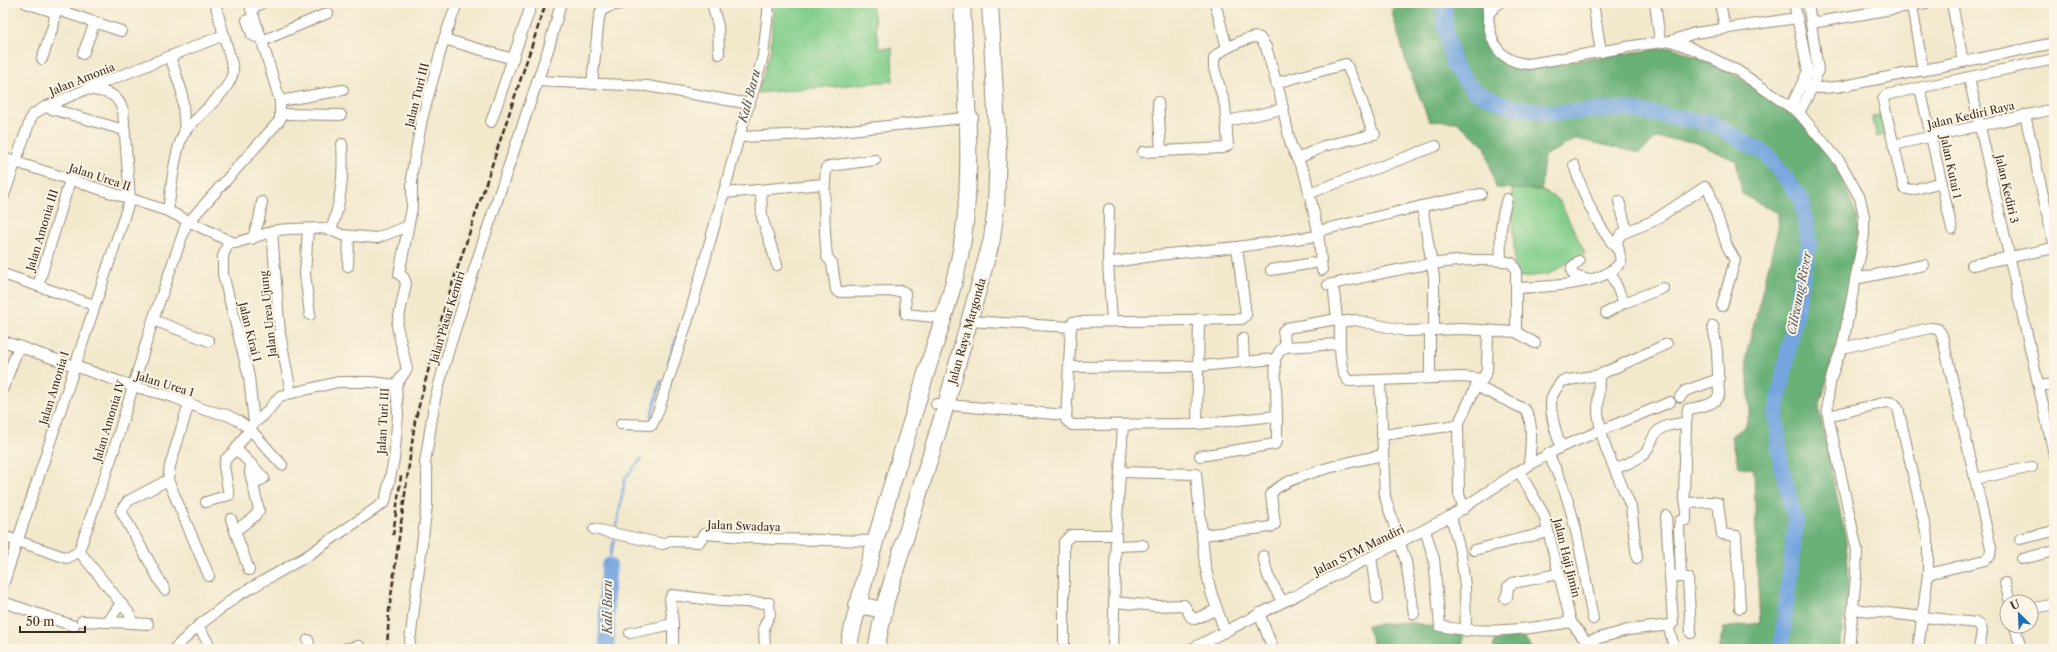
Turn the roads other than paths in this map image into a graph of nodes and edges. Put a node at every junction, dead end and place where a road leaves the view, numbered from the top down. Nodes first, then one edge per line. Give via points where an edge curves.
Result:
1 (26, 3) edge
2 (215, 3) edge
3 (262, 3) edge
4 (457, 3) edge
5 (532, 3) edge
6 (561, 3) edge
7 (625, 3) edge
8 (712, 3) edge
9 (769, 3) edge
10 (962, 3) edge
11 (968, 3) edge
12 (982, 3) edge
13 (990, 3) edge
14 (1215, 3) edge
15 (1488, 3) edge
16 (1499, 3) edge
17 (1593, 3) edge
18 (1655, 3) edge
19 (1720, 3) edge
20 (1794, 3) edge
21 (1808, 3) edge
22 (1926, 3) edge
23 (1952, 3) edge
24 (1912, 6) junction
25 (59, 8) edge
26 (328, 13) dead end
27 (1488, 14) junction
28 (1797, 18) junction
29 (247, 20) dead end
30 (95, 22) junction
31 (1812, 23) junction
32 (1725, 28) junction
33 (121, 31) dead end
34 (224, 36) junction
35 (261, 38) junction
36 (444, 39) junction
37 (1660, 41) junction
38 (1671, 41) junction
39 (2054, 44) edge
40 (1227, 48) junction
41 (1601, 52) junction
42 (83, 54) dead end
43 (720, 54) dead end
44 (170, 56) junction
45 (42, 59) dead end
46 (513, 59) junction
47 (2054, 59) edge
48 (1963, 62) junction
49 (1923, 70) junction
50 (1969, 78) junction
51 (537, 81) junction
52 (1276, 83) junction
53 (592, 84) junction
54 (1807, 87) junction
55 (1920, 88) junction
56 (87, 89) junction
57 (343, 90) dead end
58 (280, 101) junction
59 (1158, 102) dead end
60 (750, 104) junction
61 (45, 107) junction
62 (1283, 109) junction
63 (2054, 109) edge
64 (1795, 110) junction
65 (281, 114) junction
66 (341, 115) dead end
67 (2025, 115) junction
68 (970, 117) junction
69 (1228, 121) junction
70 (492, 122) dead end
71 (1980, 126) junction
72 (124, 130) junction
73 (185, 132) junction
74 (1932, 136) junction
75 (740, 137) junction
76 (342, 144) dead end
77 (1893, 144) junction
78 (1436, 146) dead end
79 (992, 148) junction
80 (1161, 151) junction
81 (1142, 152) dead end
82 (3, 158) edge
83 (1297, 159) junction
84 (15, 160) junction
85 (875, 160) dead end
86 (1574, 165) dead end
87 (70, 180) junction
88 (1942, 182) junction
89 (824, 184) junction
90 (761, 191) junction
91 (724, 192) junction
92 (1310, 193) junction
93 (1481, 194) dead end
94 (3, 198) edge
95 (130, 199) junction
96 (1507, 199) dead end
97 (1619, 200) dead end
98 (262, 202) dead end
99 (1422, 206) junction
100 (1109, 208) dead end
101 (168, 210) junction
102 (188, 221) junction
103 (408, 226) junction
104 (308, 229) junction
105 (1952, 229) dead end
106 (331, 230) junction
107 (1627, 231) junction
108 (272, 232) junction
109 (1318, 234) junction
110 (349, 236) junction
111 (252, 239) junction
112 (228, 244) junction
113 (2054, 244) edge
114 (1237, 247) junction
115 (2054, 248) edge
116 (1620, 251) junction
117 (2010, 257) junction
118 (1501, 260) junction
119 (1579, 261) dead end
120 (1108, 263) junction
121 (1432, 263) junction
122 (777, 265) dead end
123 (1924, 265) dead end
124 (1972, 265) dead end
125 (348, 266) dead end
126 (1271, 270) dead end
127 (1610, 271) junction
128 (3, 274) edge
129 (1590, 279) junction
130 (1855, 279) junction
131 (38, 286) junction
132 (1516, 288) junction
133 (1663, 288) dead end
134 (1624, 303) junction
135 (94, 305) junction
136 (1722, 306) dead end
137 (1606, 313) dead end
138 (310, 315) dead end
139 (954, 315) junction
140 (1199, 319) junction
141 (153, 320) junction
142 (1112, 320) junction
143 (1713, 326) dead end
144 (1071, 327) junction
145 (1488, 330) junction
146 (1432, 331) junction
147 (1516, 332) junction
148 (1243, 338) dead end
149 (3, 341) edge
150 (209, 341) dead end
151 (1535, 343) dead end
152 (1339, 344) junction
153 (1667, 344) dead end
154 (19, 346) junction
155 (1286, 347) junction
156 (1842, 348) junction
157 (1275, 359) junction
158 (1244, 362) junction
159 (74, 366) junction
160 (1200, 366) junction
161 (1070, 367) junction
162 (1599, 375) junction
163 (1430, 377) junction
164 (1719, 379) junction
165 (1380, 380) junction
166 (1479, 382) junction
167 (2054, 384) edge
168 (396, 385) junction
169 (132, 386) junction
170 (2039, 386) junction
171 (3, 388) edge
172 (291, 393) junction
173 (1680, 396) dead end
174 (1670, 402) dead end
175 (189, 403) junction
176 (941, 405) junction
177 (1066, 415) junction
178 (1277, 416) junction
179 (1828, 416) junction
180 (1686, 423) junction
181 (621, 424) dead end
182 (1197, 424) junction
183 (1123, 425) junction
184 (1458, 425) junction
185 (252, 426) junction
186 (1601, 431) junction
187 (2052, 433) edge
188 (1382, 435) junction
189 (1561, 447) junction
190 (236, 449) junction
191 (1548, 454) junction
192 (2054, 454) edge
193 (1383, 455) junction
194 (1200, 456) dead end
195 (1531, 464) junction
196 (282, 465) dead end
197 (2032, 467) dead end
198 (1615, 469) junction
199 (1519, 471) junction
200 (1120, 472) junction
201 (1975, 479) junction
202 (168, 480) junction
203 (206, 502) dead end
204 (1686, 503) junction
205 (1464, 509) junction
206 (1451, 516) junction
207 (1666, 516) dead end
208 (231, 519) dead end
209 (594, 529) dead end
210 (1425, 530) junction
211 (235, 531) junction
212 (2054, 531) edge
213 (1548, 532) junction
214 (1116, 535) junction
215 (1202, 535) junction
216 (3, 536) edge
217 (2020, 539) dead end
218 (17, 540) junction
219 (876, 541) junction
220 (1400, 543) junction
221 (1116, 546) junction
222 (1143, 546) dead end
223 (1474, 550) dead end
224 (79, 551) junction
225 (2054, 551) edge
226 (1263, 556) dead end
227 (1371, 557) junction
228 (1637, 558) dead end
229 (2022, 559) dead end
230 (249, 570) dead end
231 (1558, 574) junction
232 (1928, 574) junction
233 (209, 576) dead end
234 (1670, 576) junction
235 (1681, 576) junction
236 (2005, 584) dead end
237 (3, 585) edge
238 (165, 590) dead end
239 (2008, 594) edge
240 (1377, 598) dead end
241 (1505, 598) dead end
242 (1282, 601) junction
243 (3, 602) edge
244 (1114, 602) junction
245 (121, 603) junction
246 (2054, 604) edge
247 (2039, 607) edge
248 (871, 608) junction
249 (1740, 608) dead end
250 (1853, 609) junction
251 (1216, 610) junction
252 (1258, 613) junction
253 (1414, 614) dead end
254 (1922, 617) junction
255 (1593, 619) dead end
256 (108, 622) junction
257 (1571, 622) junction
258 (133, 623) junction
259 (148, 624) dead end
260 (673, 624) junction
261 (1668, 625) junction
262 (198, 626) junction
263 (1466, 631) junction
264 (1224, 632) junction
265 (630, 633) dead end
266 (1691, 634) dead end
267 (2017, 634) edge
268 (1589, 645) edge
269 (174, 649) edge
270 (212, 649) edge
271 (344, 649) edge
272 (362, 649) edge
273 (409, 649) edge
274 (673, 649) edge
275 (765, 649) edge
276 (848, 649) edge
277 (858, 649) edge
278 (868, 649) edge
279 (876, 649) edge
280 (1064, 649) edge
281 (1113, 649) edge
282 (1191, 649) edge
283 (1273, 649) edge
284 (1672, 649) edge
285 (1849, 649) edge
286 (1918, 649) edge
287 (1980, 649) edge
288 (2021, 649) edge

1 - 25 street via 51,11
2 - 34 street
3 - 35 street via 251,9
4 - 36 street, Jalan Turi III
5 - 46 street
6 - 51 street, Jalan Pasar Kemiri
7 - 53 street via 601,11
8 - 43 street via 719,34
9 - 60 street via 764,56
10 - 68 highway, Jalan Raya Margonda
11 - 68 highway, Jalan Raya Margonda
12 - 79 highway, Jalan Raya Margonda
13 - 79 highway, Jalan Raya Margonda
14 - 40 street
15 - 27 street
16 - 27 street
17 - 41 street
18 - 37 street
19 - 32 street
20 - 28 street
21 - 31 street
22 - 24 street
23 - 48 street
24 - 31 street
24 - 49 street
25 - 30 street
25 - 45 street
26 - 35 street
27 - 41 street via 1489,31 1497,47 1502,54 1516,62 1530,64
28 - 32 street
28 - 54 street via 1808,68
29 - 35 street via 252,35
30 - 33 street
30 - 42 street
31 - 54 street via 1818,64 1817,75
32 - 38 street via 1695,33
34 - 44 street, Jalan Amonia
34 - 73 street via 233,68 232,77
35 - 58 street
36 - 46 street
36 - 103 street, Jalan Turi III via 414,158 412,208
37 - 38 street
37 - 41 street
38 - 64 street via 1738,71
39 - 48 street
40 - 52 street via 1250,37 1260,38 1266,47
40 - 69 street via 1216,56 1213,63
44 - 56 street, Jalan Amonia
44 - 73 street via 182,92
46 - 70 street
47 - 50 street
48 - 49 street
49 - 54 street
50 - 55 street
50 - 71 street, Jalan Kediri 3
51 - 53 street
51 - 273 street, Jalan Pasar Kemiri via 482,244 435,399 425,463 427,505
52 - 62 street
52 - 83 street via 1346,64 1374,132 1324,146
53 - 60 street via 647,86
54 - 64 street
55 - 74 street, Jalan Kutai 1
55 - 77 street via 1892,92 1883,100
56 - 61 street, Jalan Amonia
56 - 72 street via 117,97 124,110
57 - 58 street
58 - 65 street
59 - 80 street
60 - 75 street
61 - 72 street
61 - 84 street, Jalan Amonia via 32,115
62 - 69 street
62 - 83 street via 1291,146
63 - 67 street, Jalan Kediri Raya
64 - 130 street via 1840,162 1860,198 1864,216 1864,235
65 - 66 street
65 - 102 street via 276,126
67 - 71 street, Jalan Kediri Raya
67 - 113 street
68 - 75 street via 812,134
68 - 139 highway, Jalan Raya Margonda via 975,191 971,232
69 - 80 street via 1229,141 1226,147
71 - 74 street, Jalan Kediri Raya
71 - 117 street, Jalan Kediri 3
72 - 95 street
73 - 101 street via 180,142
74 - 77 street, Jalan Kediri Raya
74 - 88 street, Jalan Kutai 1
75 - 91 street
76 - 106 street via 339,206
77 - 88 street via 1904,188 1912,190
78 - 92 street
79 - 139 highway, Jalan Raya Margonda via 981,246
80 - 81 street
82 - 84 street, Jalan Urea II
83 - 92 street via 1303,169
84 - 87 street, Jalan Urea II
84 - 94 street, Jalan Amonia
85 - 89 street via 827,167
86 - 116 street via 1596,220 1604,234
87 - 95 street, Jalan Urea II
87 - 131 street, Jalan Amonia III
88 - 105 street, Jalan Kutai 1
89 - 90 street
89 - 139 street via 826,251 832,263 836,290 902,292 905,294 906,314
90 - 91 street
90 - 122 street via 762,217
91 - 181 street via 691,310 658,412 647,425
92 - 109 street
93 - 99 street
95 - 101 street, Jalan Urea II
95 - 135 street, Jalan Amonia I
96 - 118 street via 1501,217
97 - 107 street
98 - 111 street
99 - 109 street
99 - 121 street
100 - 120 street
101 - 102 street, Jalan Urea II
102 - 112 street
102 - 141 street, Jalan Amonia IV
103 - 110 street via 377,238
103 - 168 street, Jalan Turi III via 399,274 406,284 397,326 407,369
104 - 106 street
104 - 108 street
104 - 138 street via 305,274
106 - 110 street
107 - 116 street via 1621,234 1618,241
107 - 136 street via 1653,220 1707,188 1727,246 1735,260
108 - 111 street
108 - 172 street, Jalan Urea Ujung via 280,334
109 - 114 street
109 - 126 street via 1321,266
110 - 125 street
111 - 112 street
112 - 185 street, Jalan Kirai I via 223,256 223,274 249,377
114 - 120 street
114 - 140 street via 1246,315 1239,320
115 - 117 street
116 - 127 street via 1621,261
117 - 124 street
117 - 170 street, Jalan Kediri 3
118 - 121 street
118 - 132 street via 1512,263 1516,270
119 - 129 street via 1572,267 1573,275
120 - 142 street
121 - 146 street
121 - 155 street via 1331,288 1337,319 1287,328 1283,331
123 - 130 street
127 - 129 street
127 - 134 street
128 - 131 street
129 - 132 street via 1558,285
130 - 156 street
131 - 135 street
132 - 147 street
133 - 134 street
134 - 137 street
135 - 159 street, Jalan Amonia I
139 - 144 street
139 - 176 highway, Jalan Raya Margonda
139 - 219 highway, Jalan Raya Margonda
139 - 248 highway, Jalan Raya Margonda
140 - 142 street
140 - 160 street
141 - 150 street
141 - 169 street, Jalan Amonia IV
142 - 144 street via 1076,321
143 - 164 street
144 - 161 street
145 - 146 street
145 - 147 street
145 - 166 street via 1487,370
146 - 152 street via 1403,331 1355,320 1340,322
146 - 163 street
147 - 151 street
148 - 158 street
149 - 154 street, Jalan Urea 1
152 - 155 street
152 - 165 street via 1346,379
153 - 162 street
154 - 159 street, Jalan Urea 1
154 - 171 street
155 - 157 street via 1281,349
156 - 179 street via 1830,382
156 - 201 street via 1930,328 1938,329 1942,335
157 - 158 street
157 - 178 street
158 - 160 street
159 - 169 street, Jalan Urea 1
159 - 218 street, Jalan Amonia I
160 - 161 street
160 - 182 street
161 - 177 street
162 - 186 street via 1598,413
162 - 189 street via 1562,381 1556,390 1551,402
163 - 165 street
163 - 166 street
164 - 173 street via 1685,391
164 - 180 street via 1719,395 1716,401 1688,409
165 - 188 street
166 - 184 street
166 - 195 street via 1528,413
167 - 170 street
168 - 172 street via 338,382
168 - 262 street, Jalan Turi III via 398,415 394,459 385,502 307,556 237,596
169 - 175 street, Jalan Urea 1
169 - 224 street, Jalan Amonia IV via 112,456
170 - 187 street, Jalan Kediri 3
172 - 185 street via 280,396
174 - 186 street, Jalan STM Mandiri
175 - 185 street, Jalan Urea 1 via 205,410 227,414
175 - 202 street
176 - 177 street
176 - 248 highway, Jalan Raya Margonda
177 - 183 street via 1066,420 1072,425
178 - 182 street
178 - 194 street via 1275,444
179 - 232 street via 1887,402 1894,403 1898,408 1928,540
179 - 250 street via 1855,539 1856,575
180 - 198 street via 1661,428 1642,456
180 - 204 street
182 - 183 street
183 - 200 street
184 - 188 street
184 - 205 street via 1459,494
185 - 190 street
185 - 196 street, Jalan Urea 1
186 - 189 street, Jalan STM Mandiri
186 - 198 street
187 - 192 street, Jalan Kediri 3
188 - 193 street
189 - 191 street, Jalan STM Mandiri
190 - 203 street via 226,459 224,466 229,495
190 - 211 street via 251,464 258,513
191 - 195 street, Jalan STM Mandiri
191 - 255 street via 1556,468 1573,516
193 - 215 street via 1326,468 1277,486 1271,495 1275,524 1271,528
193 - 220 street via 1385,497
195 - 199 street, Jalan STM Mandiri
197 - 201 street
198 - 228 street via 1631,507
199 - 205 street, Jalan STM Mandiri
199 - 213 street, Jalan Haji Jimin via 1540,506
200 - 214 street
200 - 215 street via 1196,474
201 - 232 street via 1991,548 1990,556 1978,563
202 - 233 street
202 - 238 street via 128,500 121,511
204 - 235 street via 1686,520 1680,521 1679,528
204 - 249 street via 1718,503 1722,534 1736,536
205 - 206 street, Jalan STM Mandiri
206 - 210 street, Jalan STM Mandiri
206 - 263 street via 1461,555
207 - 234 street
208 - 211 street
209 - 219 street, Jalan Swadaya via 663,544 670,541 699,542 704,534 772,539
210 - 220 street, Jalan STM Mandiri
210 - 263 street via 1434,559 1440,626
211 - 230 street
212 - 217 street
213 - 223 street
213 - 231 street, Jalan Haji Jimin
214 - 221 street
214 - 280 street via 1071,535 1064,542
215 - 251 street via 1205,565
216 - 218 street
218 - 224 street via 67,558
218 - 237 street, Jalan Amonia I
219 - 248 highway, Jalan Raya Margonda
220 - 227 street, Jalan STM Mandiri
220 - 253 street via 1406,562
221 - 222 street
221 - 244 street
224 - 245 street
225 - 229 street
226 - 242 street via 1268,576
227 - 240 street
227 - 242 street, Jalan STM Mandiri
231 - 241 street via 1513,583 1508,587
231 - 257 street, Jalan Haji Jimin
232 - 254 street
234 - 235 street
234 - 261 street via 1673,623
235 - 266 street via 1688,578
236 - 239 street
242 - 252 street, Jalan STM Mandiri
243 - 256 street via 78,624
244 - 251 street via 1156,606 1184,605 1195,619
244 - 281 street
245 - 256 street
245 - 258 street
246 - 247 street
248 - 276 highway, Jalan Raya Margonda
248 - 277 highway, Jalan Raya Margonda
248 - 278 highway, Jalan Raya Margonda
248 - 279 highway, Jalan Raya Margonda
250 - 254 street
250 - 285 street
251 - 264 street
252 - 264 street, Jalan STM Mandiri
252 - 283 street
254 - 286 street
254 - 287 street via 1980,625
256 - 258 street
257 - 263 street
257 - 268 street, Jalan Haji Jimin
258 - 259 street
260 - 265 street
260 - 274 street
260 - 275 street via 670,599 672,596 768,602 770,614 764,627
261 - 268 street via 1628,630
261 - 284 street
262 - 269 street, Jalan Turi III
262 - 270 street
264 - 282 street, Jalan STM Mandiri
267 - 288 street
271 - 272 street via 359,646

